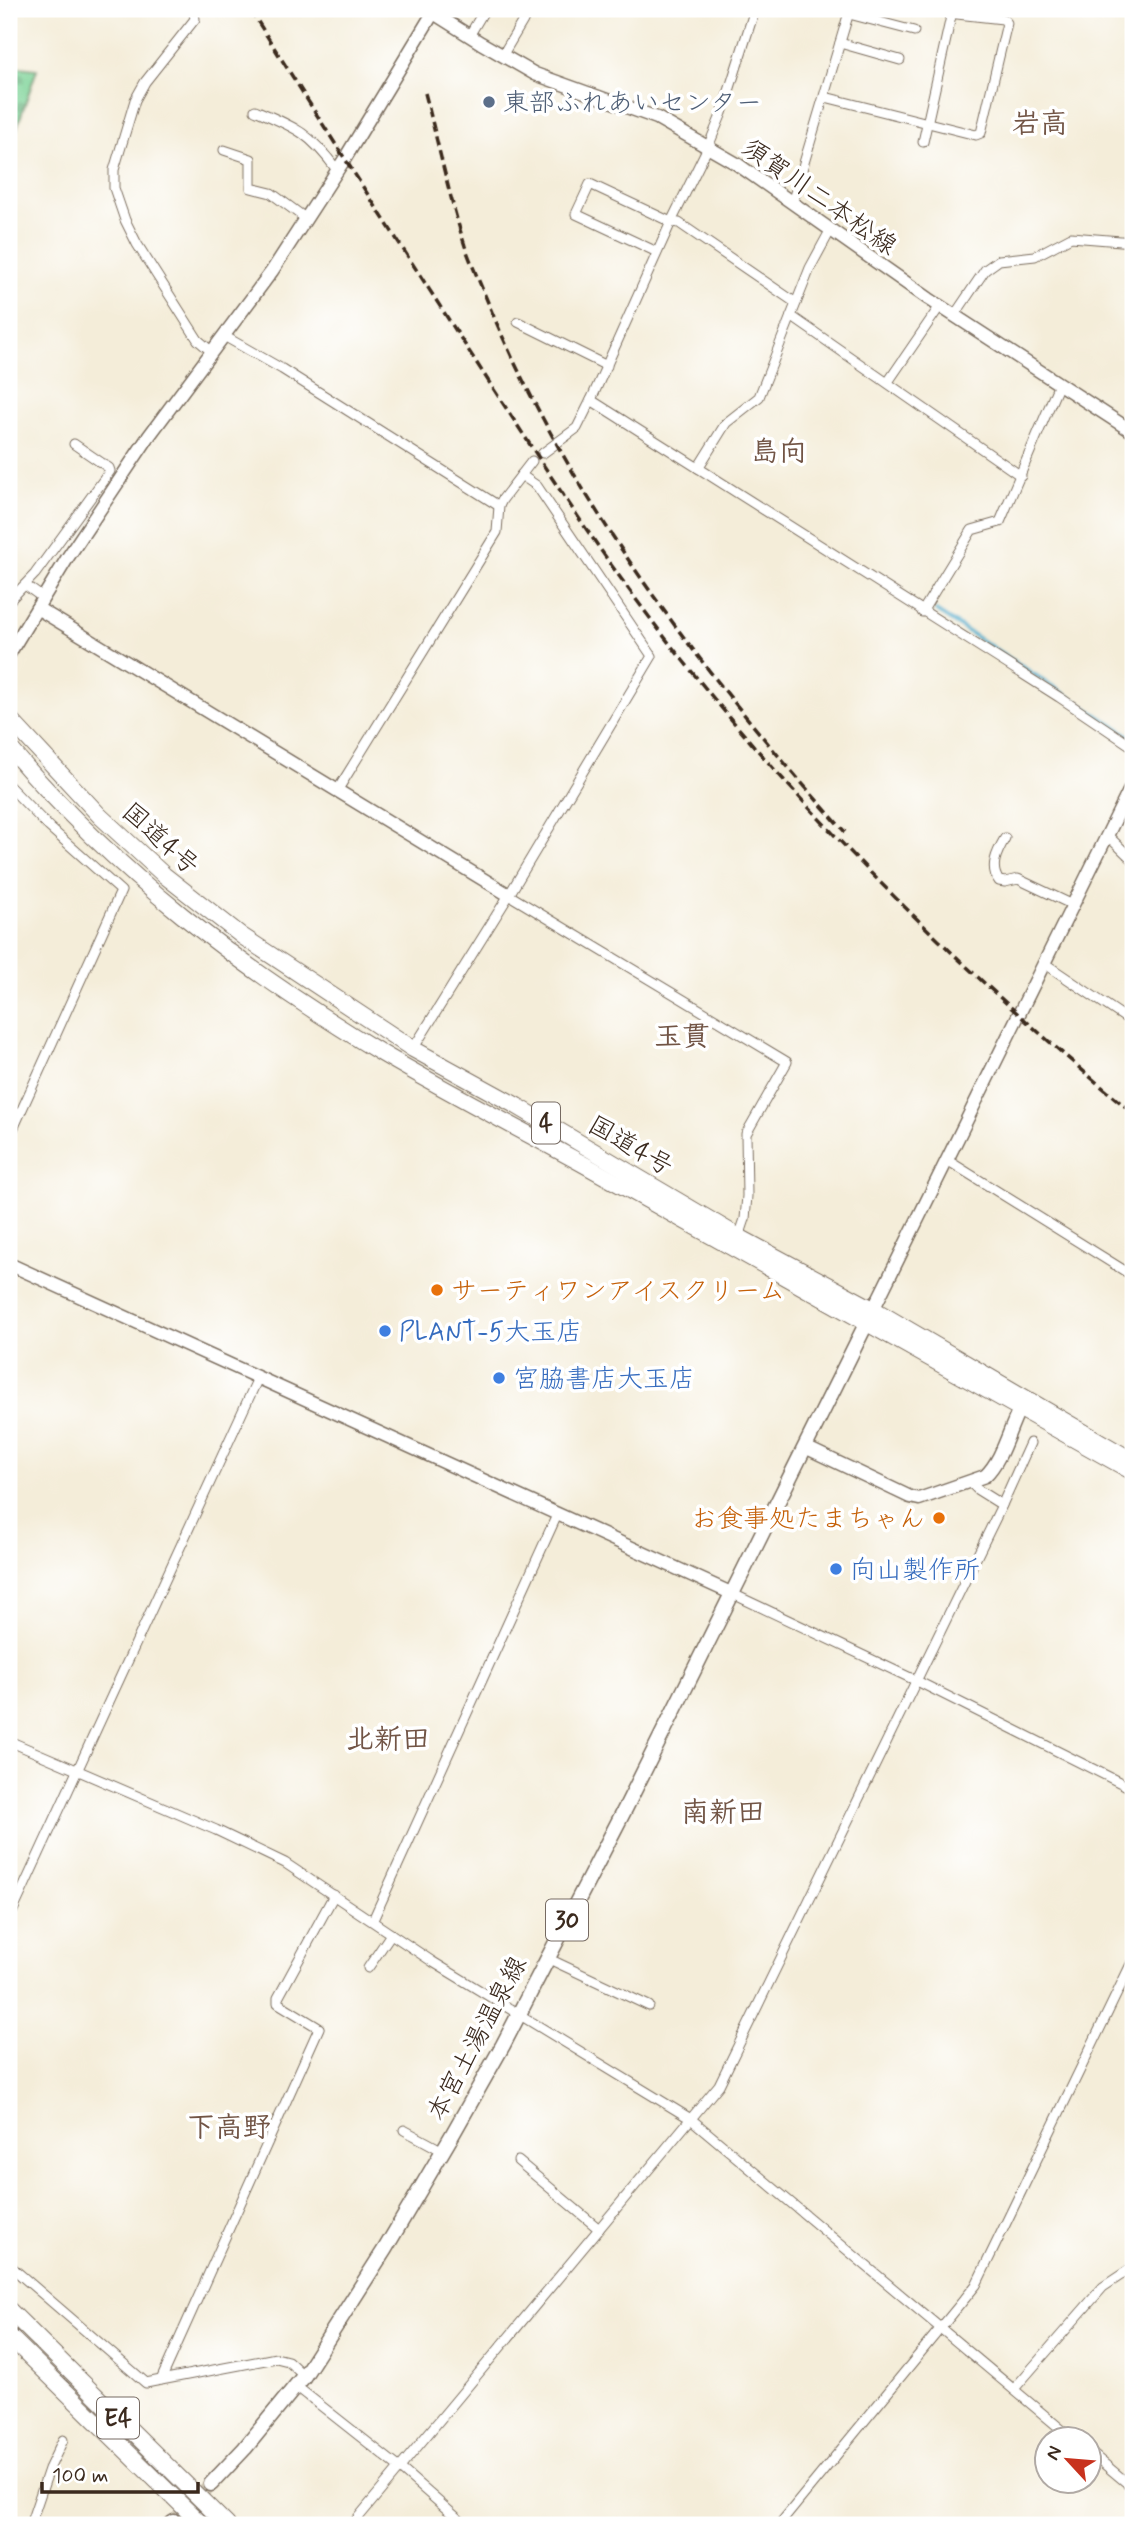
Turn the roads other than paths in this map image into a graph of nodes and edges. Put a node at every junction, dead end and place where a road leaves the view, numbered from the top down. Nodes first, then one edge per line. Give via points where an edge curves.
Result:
1 (190, 9) edge
2 (485, 9) edge
3 (530, 9) edge
4 (755, 9) edge
5 (948, 10) edge
6 (430, 11) edge
7 (849, 11) edge
8 (914, 31) dead end
9 (469, 36) junction
10 (840, 43) junction
11 (502, 56) junction
12 (900, 60) dead end
13 (825, 97) junction
14 (255, 110) dead end
15 (928, 124) junction
16 (923, 142) dead end
17 (708, 147) junction
18 (224, 150) dead end
19 (337, 170) junction
20 (792, 203) junction
21 (305, 218) junction
22 (671, 222) junction
23 (830, 231) junction
24 (1133, 242) edge
25 (657, 252) junction
26 (796, 303) junction
27 (940, 306) junction
28 (791, 316) junction
29 (954, 316) junction
30 (518, 322) dead end
31 (224, 336) junction
32 (212, 352) junction
33 (607, 366) junction
34 (888, 382) junction
35 (1059, 384) junction
36 (591, 400) junction
37 (1133, 432) edge
38 (74, 444) dead end
39 (543, 453) dead end
40 (532, 461) dead end
41 (698, 468) junction
42 (521, 475) junction
43 (1021, 476) junction
44 (499, 506) junction
45 (25, 585) junction
46 (9, 601) edge
47 (40, 603) junction
48 (922, 612) junction
49 (9, 654) edge
50 (9, 718) edge
51 (9, 747) edge
52 (1133, 747) edge
53 (1133, 783) edge
54 (9, 786) edge
55 (337, 792) junction
56 (1127, 810) edge
57 (1107, 835) junction
58 (1005, 838) dead end
59 (1133, 860) edge
60 (509, 895) junction
61 (1073, 905) junction
62 (1044, 963) junction
63 (1133, 1023) edge
64 (413, 1049) junction
65 (9, 1138) edge
66 (947, 1160) junction
67 (739, 1237) junction
68 (9, 1264) edge
69 (1133, 1276) edge
70 (870, 1315) junction
71 (258, 1378) junction
72 (1019, 1410) junction
73 (1030, 1443) dead end
74 (805, 1447) junction
75 (1133, 1461) edge
76 (1133, 1472) edge
77 (970, 1482) junction
78 (1002, 1505) junction
79 (557, 1515) junction
80 (733, 1594) junction
81 (917, 1681) junction
82 (9, 1741) edge
83 (77, 1770) junction
84 (1133, 1789) edge
85 (334, 1895) junction
86 (13, 1900) edge
87 (9, 1919) edge
88 (373, 1920) junction
89 (391, 1934) junction
90 (547, 1958) junction
91 (1133, 1960) edge
92 (368, 1968) dead end
93 (649, 2006) dead end
94 (518, 2012) junction
95 (691, 2119) junction
96 (404, 2130) dead end
97 (443, 2151) junction
98 (518, 2161) dead end
99 (599, 2229) junction
100 (9, 2265) edge
101 (1133, 2267) edge
102 (9, 2310) edge
103 (942, 2329) junction
104 (9, 2336) edge
105 (161, 2380) junction
106 (300, 2381) junction
107 (1014, 2389) junction
108 (1058, 2426) edge
109 (63, 2440) dead end
110 (1104, 2464) edge
111 (400, 2468) junction
112 (211, 2484) tunnel mouth
113 (1133, 2488) edge
114 (30, 2525) edge
115 (202, 2525) edge
116 (228, 2525) edge
117 (352, 2525) edge
118 (465, 2525) edge
119 (779, 2525) edge

1 - 32 street via 195,19 135,100 114,170 114,188 137,244 198,340
2 - 9 street
3 - 11 street
4 - 17 street
5 - 15 street
5 - 15 street via 1003,19 1006,29 981,133
6 - 9 street, 須賀川二本松線
6 - 19 street
7 - 8 street
7 - 10 street
9 - 11 street, 須賀川二本松線
10 - 12 street
10 - 13 street
11 - 17 street, 須賀川二本松線 via 535,74 657,118
13 - 15 street
13 - 20 street
14 - 19 street via 296,128 318,144
15 - 16 street
17 - 20 street, 須賀川二本松線
17 - 22 street
18 - 21 street via 251,159 251,188 271,193
19 - 21 street
20 - 23 street, 須賀川二本松線
21 - 31 street
22 - 25 street
22 - 25 street via 590,184 576,214
22 - 26 street via 679,223
23 - 26 street
23 - 27 street, 須賀川二本松線
24 - 29 street via 1071,237 1035,256 999,260 985,270
25 - 33 street
26 - 28 street
27 - 29 street, 須賀川二本松線
27 - 34 street
28 - 34 street
28 - 41 street via 759,397 726,423
29 - 35 street, 須賀川二本松線
30 - 33 street
31 - 32 street
31 - 44 street
32 - 47 street via 149,436
33 - 36 street
34 - 43 street
35 - 37 street, 須賀川二本松線
35 - 43 street
36 - 39 street via 578,428
36 - 41 street
38 - 45 street via 110,471
40 - 42 street
41 - 48 street
42 - 44 street
42 - 60 street via 537,486 652,656
43 - 48 street via 1000,522 972,530
44 - 55 street via 497,532
45 - 46 street
45 - 47 street
47 - 49 street
47 - 55 street
48 - 52 street
50 - 64 highway, 国道4号 / 4 via 109,825 202,906
51 - 70 highway, 国道4号 / 4 via 127,870 277,986 387,1056
53 - 56 street
54 - 65 street via 121,891
55 - 60 street
56 - 57 street
57 - 59 street
57 - 61 street
58 - 61 street via 995,859 999,881 1018,879
60 - 64 street
60 - 67 street via 786,1062 746,1134 747,1196
61 - 62 street
62 - 63 street
62 - 66 street
64 - 67 highway, 国道4号 / 4
66 - 69 street
66 - 70 street
67 - 70 highway, 国道4号 / 4
68 - 71 street
70 - 72 highway, 国道4号 / 4
70 - 74 main road, 本宮土湯温泉線 / 30
70 - 75 highway, 国道4号 / 4
71 - 79 street
71 - 83 street
72 - 76 highway, 国道4号 / 4
72 - 77 street via 992,1469
73 - 78 street
74 - 77 street via 909,1497 919,1499
74 - 80 main road, 本宮土湯温泉線 / 30
77 - 78 street
78 - 81 street
79 - 80 street
79 - 88 street
80 - 81 street
80 - 90 main road, 本宮土湯温泉線 / 30
81 - 84 street
81 - 95 street via 719,2085
82 - 83 street
83 - 85 street via 285,1863
83 - 86 street
85 - 88 street
85 - 105 street via 278,1998 278,2003 318,2028
86 - 87 street
88 - 89 street
89 - 92 street
89 - 94 street
90 - 93 street
90 - 94 main road, 本宮土湯温泉線 / 30
91 - 103 street via 976,2285
94 - 95 street
94 - 97 main road, 本宮土湯温泉線 / 30
95 - 99 street
95 - 103 street
96 - 97 street
97 - 106 main road, 本宮土湯温泉線 / 30
98 - 99 street
99 - 111 street
100 - 105 street via 146,2383
101 - 107 street via 1103,2287
102 - 116 highway, E4
103 - 107 street
103 - 119 street
104 - 115 highway, E4
105 - 106 street via 276,2358 288,2361
106 - 111 street
106 - 112 main road, 本宮土湯温泉線 / 30
107 - 108 street
109 - 114 street
110 - 113 street
111 - 117 street
111 - 118 street

